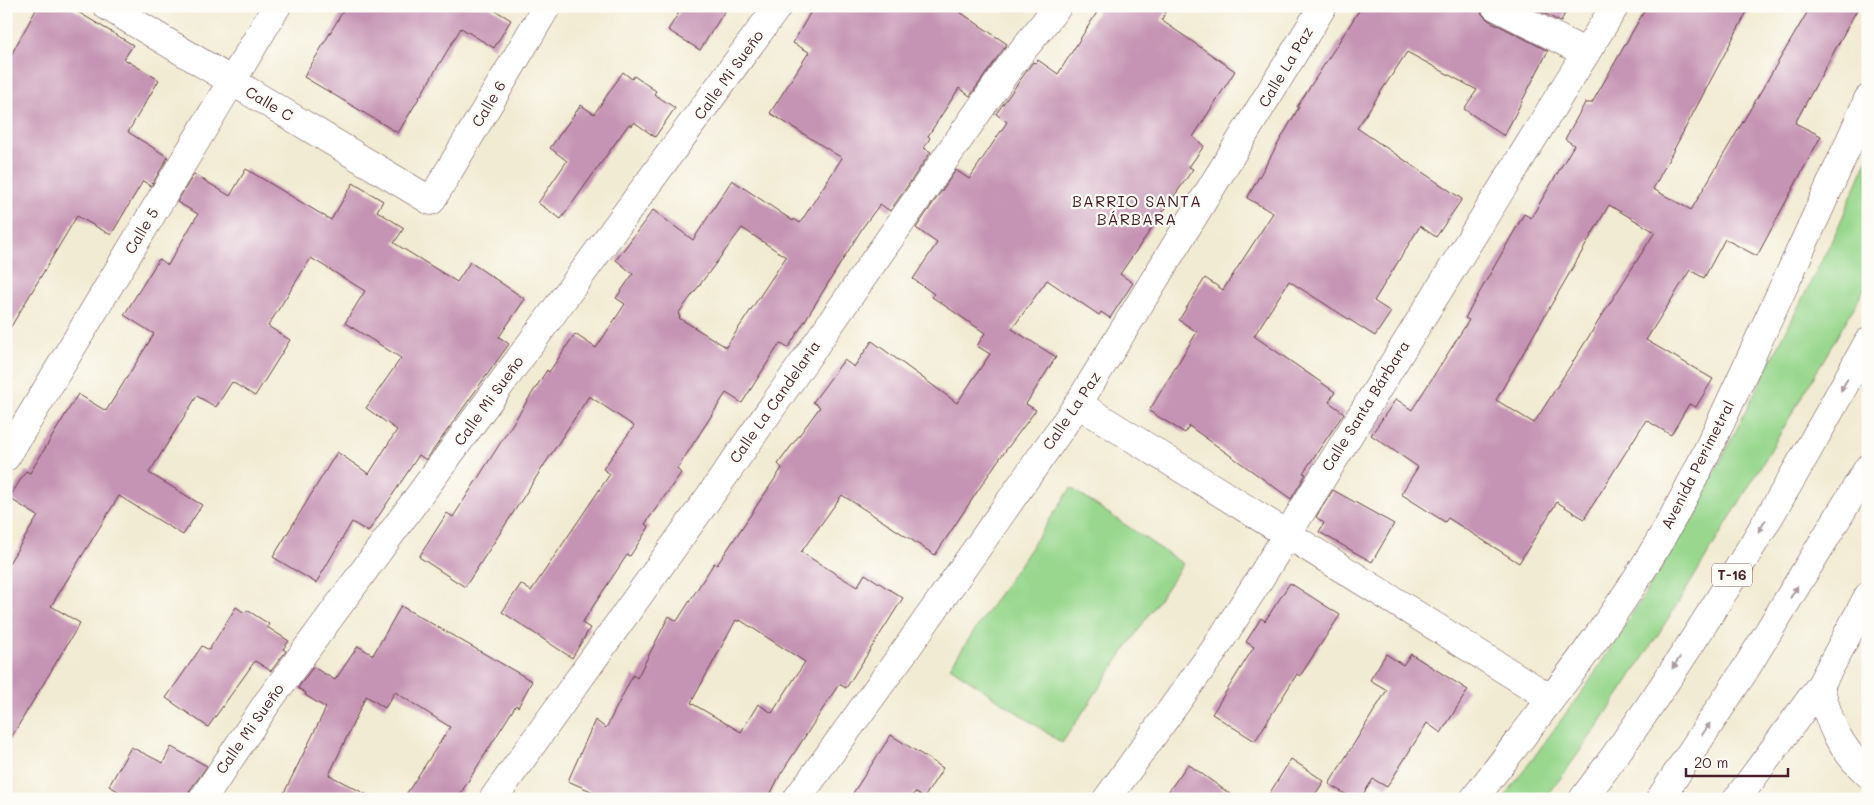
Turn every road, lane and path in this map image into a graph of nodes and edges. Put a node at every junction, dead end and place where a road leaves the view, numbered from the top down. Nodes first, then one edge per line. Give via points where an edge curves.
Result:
1 (107, 6) edge
2 (277, 6) edge
3 (547, 6) edge
4 (778, 6) edge
5 (1058, 6) edge
6 (1323, 6) edge
7 (1495, 6) edge
8 (1615, 6) edge
9 (1586, 53) junction
10 (232, 81) junction
11 (1868, 99) edge
12 (431, 201) joint
13 (1868, 342) edge
14 (1078, 404) junction
15 (6, 457) edge
16 (1868, 468) edge
17 (1288, 535) junction
18 (1868, 596) edge
19 (1820, 686) junction
20 (1550, 698) junction
21 (1868, 774) edge
22 (203, 799) edge
23 (493, 799) edge
24 (797, 799) edge
25 (1107, 799) edge
26 (1474, 799) edge
27 (1583, 799) edge
28 (1660, 799) edge
29 (1737, 799) edge

1 - 10 main road, Calle C
2 - 10 main road, Calle 5
3 - 12 main road, Calle 6
4 - 22 main road, Calle Mi Sueño via 273,694
5 - 23 main road, Calle La Candelaria via 1010,66 722,479
6 - 14 main road, Calle La Paz
7 - 9 main road
8 - 9 main road, Calle Santa Bárbara
9 - 17 main road, Calle Santa Bárbara
10 - 12 main road, Calle C
10 - 15 main road, Calle 5
11 - 20 main road, Avenida Perimetral via 1709,448 1671,522 1642,571
13 -> 27 main road, T-16 via 1781,496 1694,637
14 - 17 main road
14 - 24 main road, Calle La Paz
28 -> 16 main road via 1746,670
17 - 20 main road
17 - 25 main road, Calle Santa Bárbara via 1213,652
18 - 19 main road
19 - 21 main road via 1830,726 1849,757
19 - 29 main road
20 - 26 main road, Avenida Perimetral

